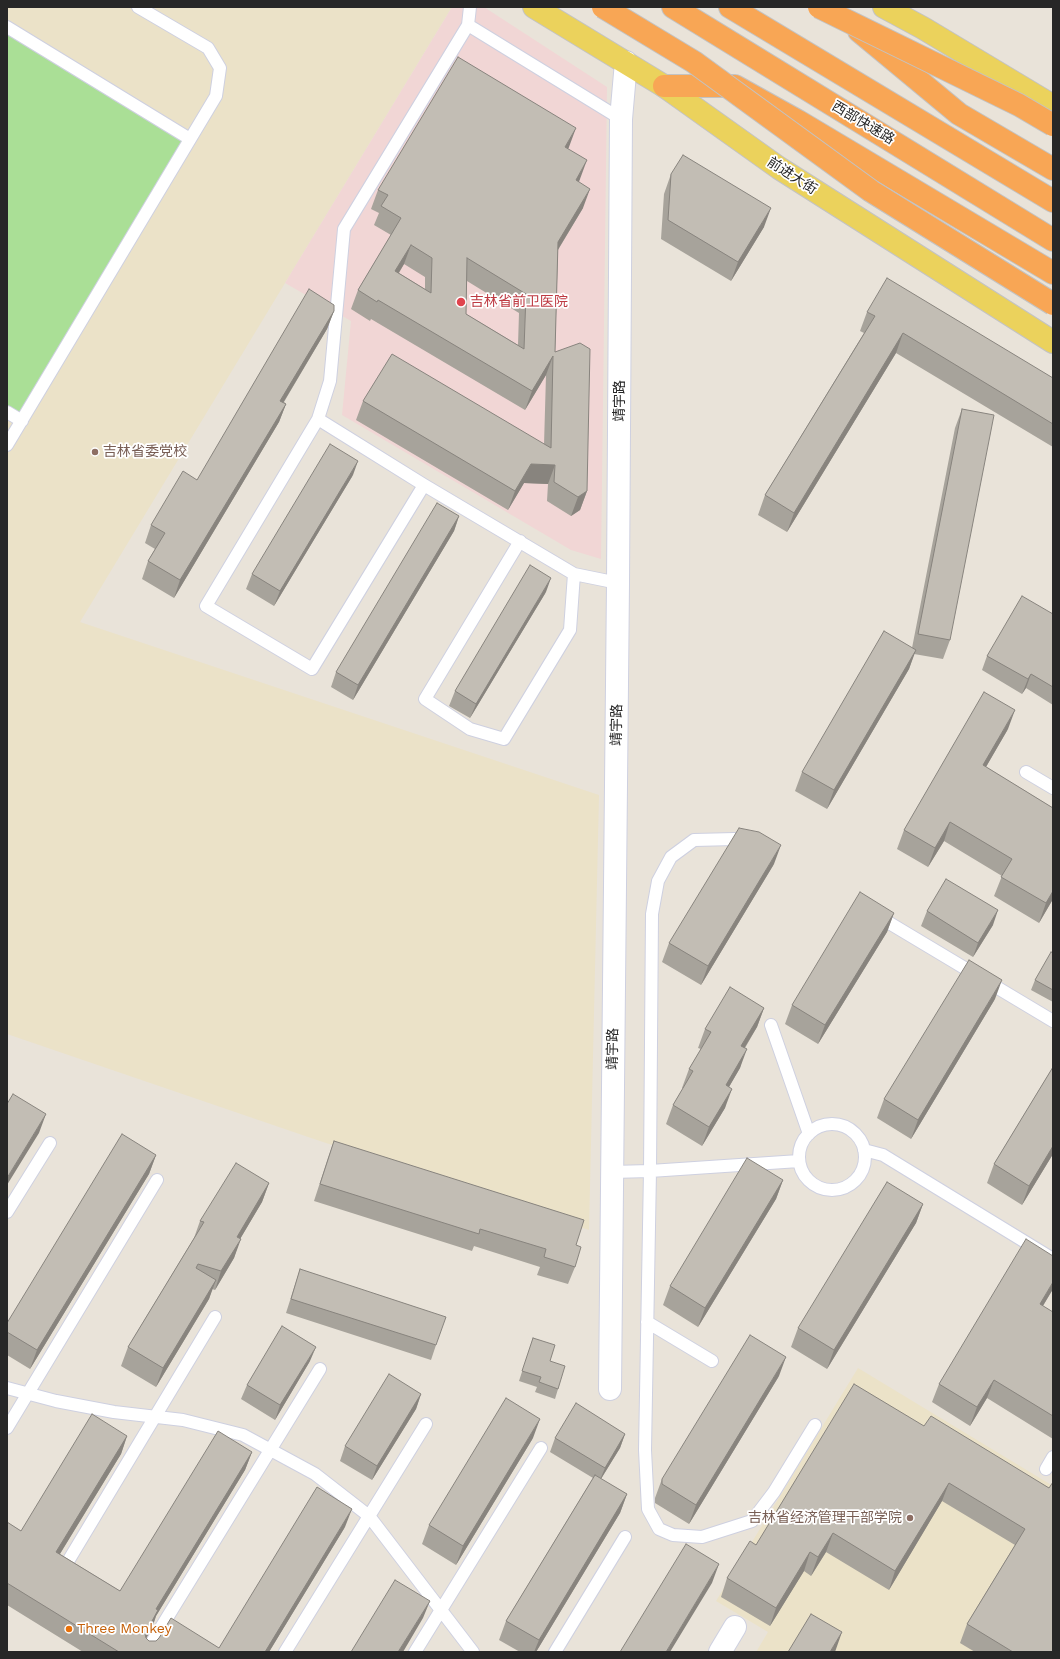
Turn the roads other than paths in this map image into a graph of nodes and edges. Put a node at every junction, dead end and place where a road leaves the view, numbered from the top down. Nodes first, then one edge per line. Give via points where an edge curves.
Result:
1 (138, 7) edge
2 (470, 7) edge
3 (534, 7) edge
4 (603, 7) edge
5 (673, 7) edge
6 (730, 7) edge
7 (819, 7) edge
8 (831, 7) edge
9 (884, 7) edge
10 (468, 25) junction
11 (7, 27) edge
12 (626, 62) junction
13 (664, 86) junction
14 (1053, 106) edge
15 (621, 120) junction
16 (1053, 125) edge
17 (190, 139) junction
18 (1053, 170) edge
19 (1053, 201) edge
20 (1053, 240) edge
21 (1053, 273) edge
22 (1053, 304) edge
23 (1053, 342) edge
24 (7, 412) edge
25 (318, 419) junction
26 (22, 420) junction
27 (7, 445) edge
28 (424, 485) junction
29 (520, 541) junction
30 (574, 574) junction
31 (618, 583) junction
32 (1026, 772) dead end
33 (1053, 788) edge
34 (762, 845) edge
35 (869, 911) edge
36 (1053, 1021) edge
37 (771, 1025) dead end
38 (809, 1134) junction
39 (50, 1143) dead end
40 (864, 1150) junction
41 (799, 1161) junction
42 (650, 1171) junction
43 (612, 1172) junction
44 (157, 1180) dead end
45 (7, 1212) edge
46 (1053, 1259) edge
47 (215, 1317) dead end
48 (648, 1322) junction
49 (712, 1361) dead end
50 (320, 1369) dead end
51 (7, 1388) edge
52 (610, 1389) dead end
53 (28, 1394) junction
54 (155, 1417) junction
55 (426, 1424) dead end
56 (815, 1425) dead end
57 (7, 1428) edge
58 (541, 1448) dead end
59 (270, 1450) junction
60 (1053, 1457) edge
61 (1046, 1468) dead end
62 (368, 1516) junction
63 (625, 1537) dead end
64 (64, 1568) edge
65 (441, 1610) junction
66 (735, 1626) dead end
67 (146, 1652) edge
68 (285, 1652) edge
69 (415, 1652) edge
70 (473, 1652) edge
71 (555, 1652) edge
72 (720, 1652) edge

1 - 17 lane via 208,48 220,68 216,96
2 - 10 lane
3 - 12 main road, 前进大街
4 - 22 highway, bridge via 694,62 871,191
5 - 20 highway, 西部快速路
6 - 19 highway
7 - 16 highway, bridge via 1018,105
8 - 18 highway via 959,114
9 - 14 main road
10 - 15 lane
10 - 25 lane via 344,229 330,381
11 - 17 lane
12 - 13 main road, 前进大街
12 - 15 street, 靖宇路
13 - 21 highway via 735,86
13 - 23 main road, 前进大街 via 779,168
15 - 31 street, 靖宇路
17 - 26 lane
24 - 26 lane
25 - 28 lane
25 - 28 lane via 206,606 312,669
26 - 27 lane
28 - 29 lane
29 - 30 lane
29 - 30 lane via 425,699 470,729 504,739 570,630
30 - 31 lane
31 - 43 street, 靖宇路
32 - 33 lane
34 - 42 lane via 735,839 694,840 671,857 658,881 652,914
35 - 36 lane
37 - 38 lane
38 - 40 lane via 823,1125 840,1125 856,1134
38 - 41 lane via 803,1143
39 - 45 lane
40 - 41 lane via 865,1160 858,1178 842,1189 822,1189 813,1185
40 - 46 lane via 883,1155
41 - 42 lane
42 - 43 lane
42 - 48 lane
43 - 52 street, 靖宇路
44 - 53 lane
47 - 54 lane
48 - 49 lane
48 - 56 lane via 645,1450 648,1508 659,1529 673,1535 702,1537 752,1521 774,1492
50 - 59 lane
51 - 53 lane
53 - 54 lane via 56,1402
53 - 57 lane
54 - 59 lane via 183,1420 243,1435
54 - 64 lane
55 - 62 lane
58 - 65 lane
59 - 62 lane via 315,1474
59 - 67 lane
60 - 61 lane
62 - 65 lane
62 - 68 lane
63 - 71 lane
65 - 69 lane
65 - 70 lane
66 - 72 street

